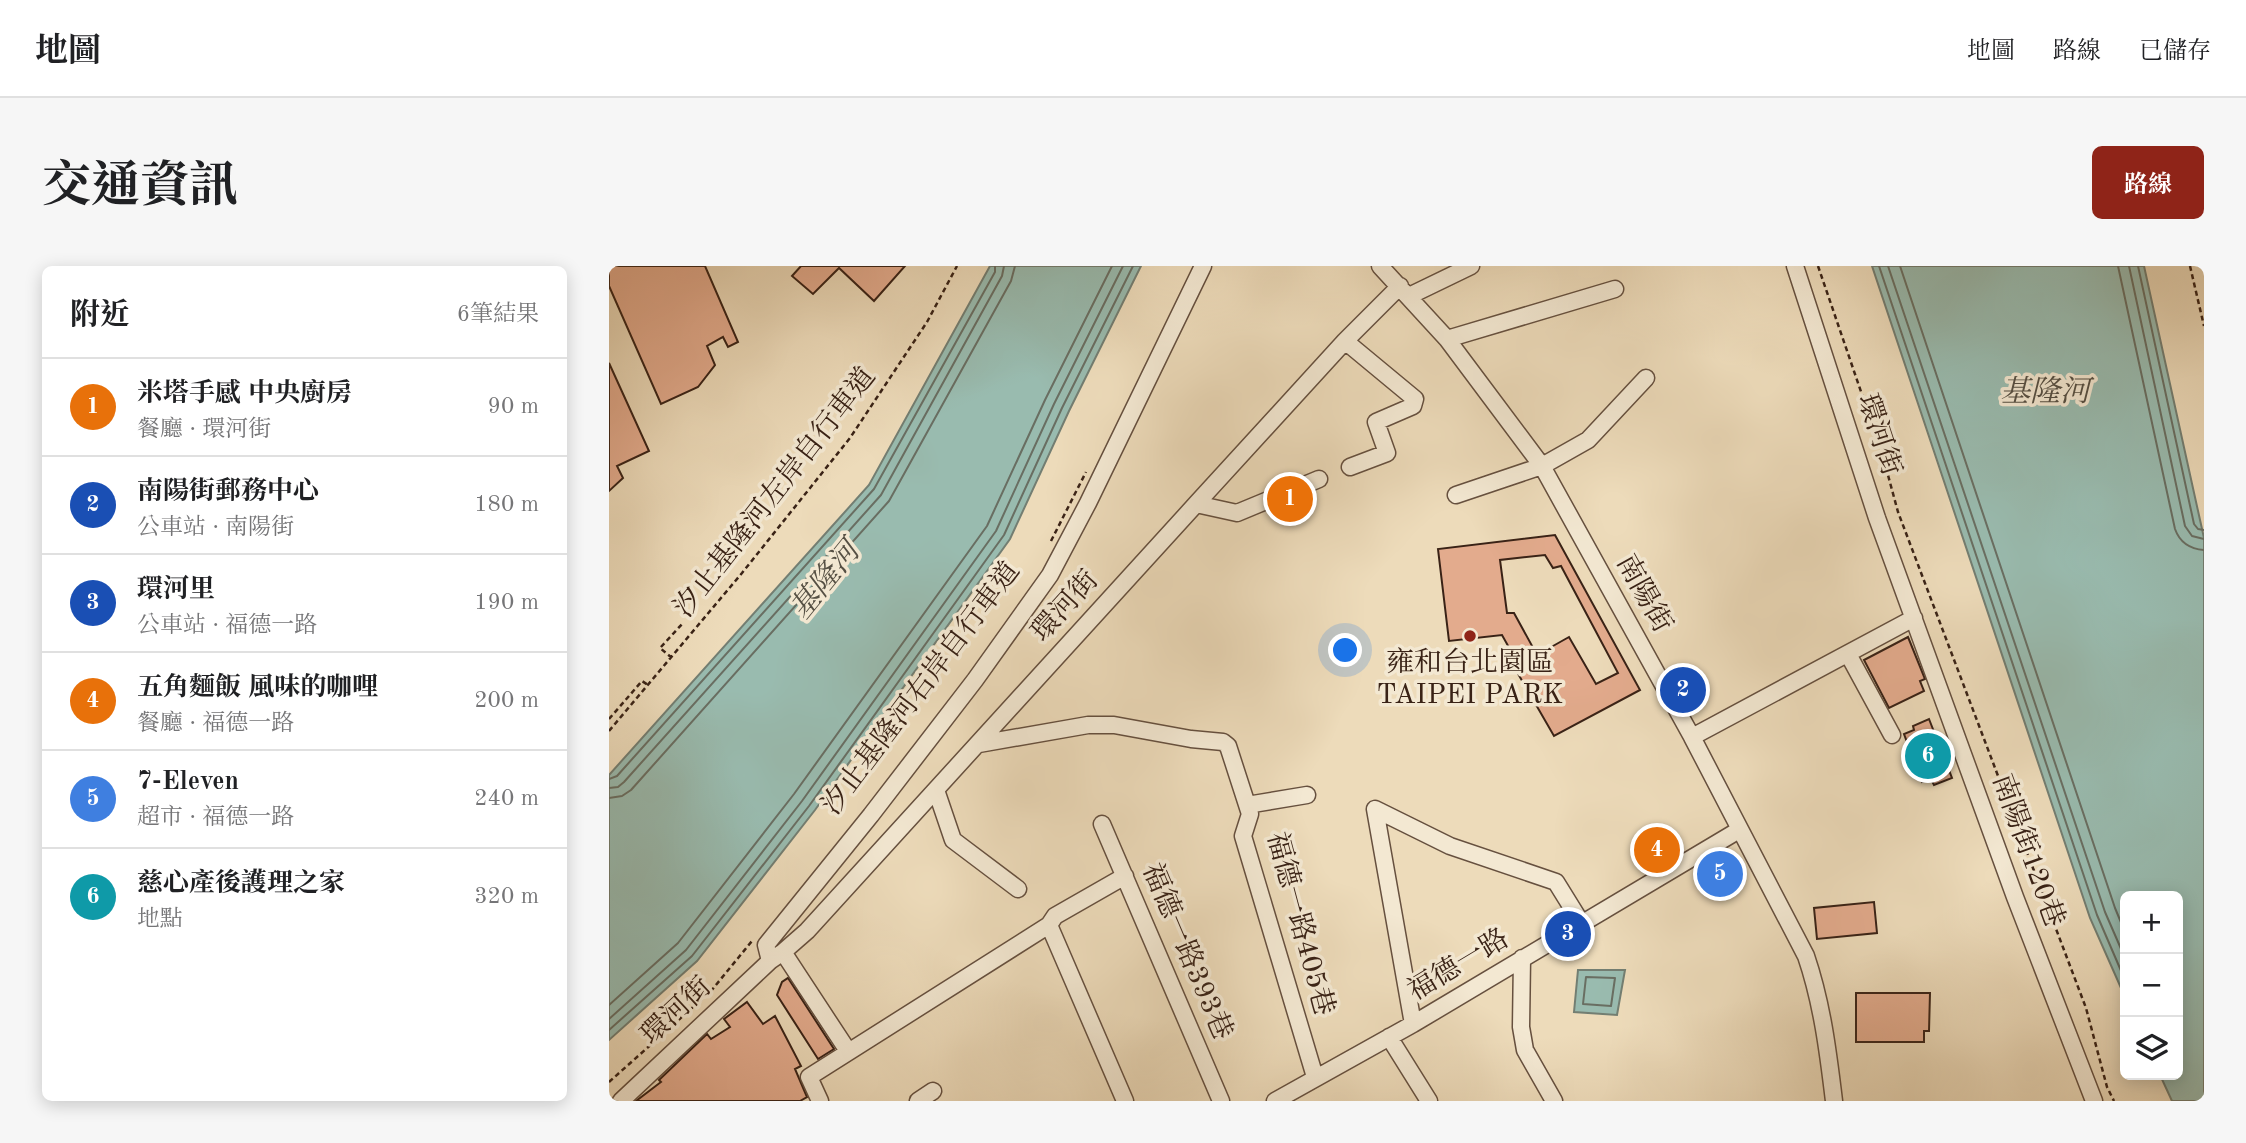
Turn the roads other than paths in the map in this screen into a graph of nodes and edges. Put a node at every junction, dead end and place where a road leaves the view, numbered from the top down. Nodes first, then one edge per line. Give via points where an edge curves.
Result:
1 (1203, 266) edge
2 (1380, 266) edge
3 (1471, 266) edge
4 (1795, 266) edge
5 (1615, 289) dead end
6 (1405, 291) junction
7 (1447, 339) junction
8 (1345, 341) junction
9 (1646, 378) dead end
10 (1542, 466) junction
11 (1350, 467) dead end
12 (1319, 479) dead end
13 (1455, 495) dead end
14 (1196, 504) junction
15 (1914, 618) junction
16 (1848, 654) junction
17 (1892, 735) dead end
18 (1692, 737) junction
19 (979, 744) junction
20 (936, 790) junction
21 (1307, 795) dead end
22 (1247, 805) junction
23 (1102, 824) dead end
24 (1739, 830) junction
25 (1125, 876) junction
26 (1018, 890) dead end
27 (1582, 924) junction
28 (1049, 925) junction
29 (777, 957) junction
30 (1522, 958) junction
31 (1413, 1024) junction
32 (1389, 1037) junction
33 (848, 1051) junction
34 (1315, 1077) junction
35 (933, 1091) dead end
36 (621, 1101) edge
37 (818, 1101) edge
38 (918, 1101) edge
39 (1125, 1101) edge
40 (1221, 1101) edge
41 (1275, 1101) edge
42 (1429, 1101) edge
43 (1554, 1101) edge
44 (1834, 1101) edge
45 (2094, 1101) edge

1 - 29 street, 環河街 via 1050,575 975,680 766,946
2 - 6 street, 南陽街
3 - 6 street, 環河街
4 - 15 street, 環河街
5 - 7 street
6 - 7 street, 南陽街
6 - 8 street, 環河街
7 - 10 street, 南陽街
8 - 11 street via 1415,400 1413,406 1376,422 1387,453
8 - 14 street, 環河街
9 - 10 street via 1588,440
10 - 13 street
10 - 18 street, 南陽街
12 - 14 street via 1237,513
14 - 19 street, 環河街
15 - 16 street
15 - 45 street, 南陽街120巷
16 - 17 street
16 - 18 street
18 - 24 street, 南陽街
19 - 20 street, 環河街
19 - 22 street, 福德一路405巷 via 1087,724 1223,742
20 - 26 street via 953,840
20 - 29 street, 環河街 via 807,931
21 - 22 street
22 - 34 street, 福德一路405巷 via 1250,814 1243,836
23 - 25 street, 福德一路393巷
24 - 27 street, 福德一路
24 - 44 street, 南陽街 via 1806,956 1825,1024
25 - 28 street via 1055,916
25 - 40 street, 福德一路393巷
27 - 30 street, 福德一路
27 - 31 street via 1556,882 1450,846 1375,809
28 - 33 street
28 - 39 street
29 - 33 street
29 - 36 street, 環河街
30 - 31 street, 福德一路
30 - 43 street via 1525,1050
31 - 32 street, 福德一路
32 - 34 street, 福德一路
32 - 42 street
33 - 37 street via 809,1077
34 - 41 street, 福德一路
35 - 38 street

